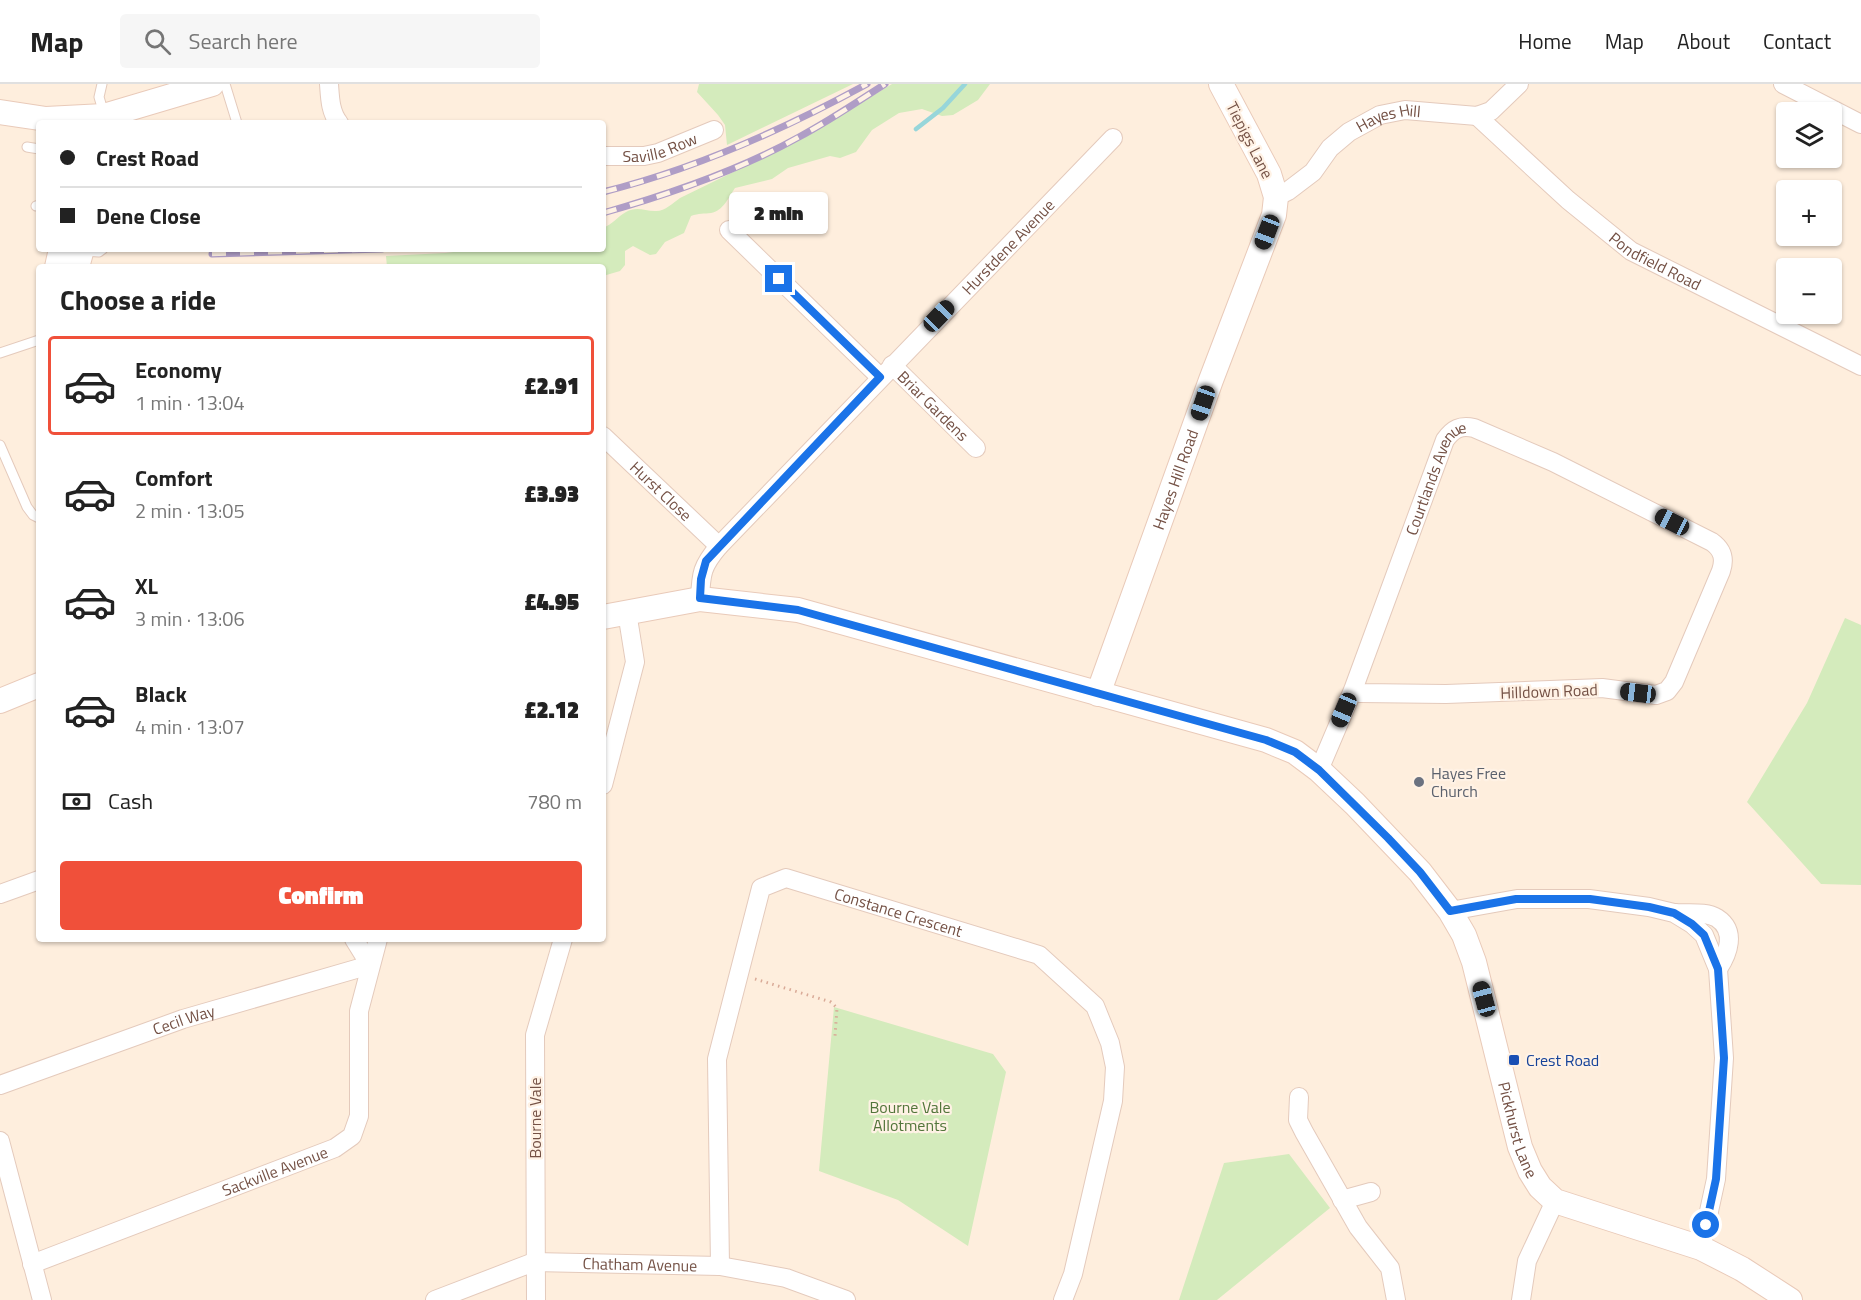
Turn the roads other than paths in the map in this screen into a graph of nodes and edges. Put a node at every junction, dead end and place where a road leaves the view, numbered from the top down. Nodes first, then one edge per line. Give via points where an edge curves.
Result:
1 (102, 84) edge
2 (212, 84) edge
3 (225, 84) edge
4 (329, 84) edge
5 (1221, 84) edge
6 (1519, 84) edge
7 (1783, 84) edge
8 (0, 112) edge
9 (1477, 116) junction
10 (85, 120) edge
11 (105, 120) edge
12 (108, 120) edge
13 (236, 120) edge
14 (337, 120) edge
15 (1861, 124) edge
16 (714, 130) dead end
17 (1113, 138) dead end
18 (27, 147) dead end
19 (36, 148) edge
20 (606, 156) edge
21 (1276, 197) junction
22 (729, 230) dead end
23 (81, 253) edge
24 (62, 264) edge
25 (36, 341) edge
26 (0, 353) edge
27 (1861, 366) edge
28 (886, 371) junction
29 (606, 439) edge
30 (0, 445) edge
31 (976, 448) dead end
32 (36, 516) edge
33 (718, 546) junction
34 (1722, 554) joint
35 (700, 598) junction
36 (627, 612) junction
37 (606, 616) edge
38 (36, 686) edge
39 (1353, 690) junction
40 (1098, 694) junction
41 (0, 701) edge
42 (1319, 770) junction
43 (606, 773) edge
44 (36, 881) edge
45 (0, 894) edge
46 (1450, 911) junction
47 (356, 942) edge
48 (377, 942) edge
49 (562, 942) edge
50 (370, 965) junction
51 (0, 1085) edge
52 (1299, 1097) dead end
53 (0, 1141) edge
54 (1371, 1192) dead end
55 (1342, 1200) junction
56 (1555, 1201) junction
57 (1701, 1248) junction
58 (534, 1262) junction
59 (32, 1264) junction
60 (720, 1266) junction
61 (1778, 1296) edge
62 (42, 1300) edge
63 (435, 1300) edge
64 (536, 1300) edge
65 (846, 1300) edge
66 (1063, 1300) edge
67 (1396, 1300) edge
68 (1521, 1300) edge

1 - 11 lane via 99,97
2 - 12 main road
3 - 13 lane
4 - 14 street
5 - 21 main road, Tiepigs Lane via 1269,174
6 - 9 street via 1491,111
7 - 15 street
8 - 10 main road
9 - 21 street, Hayes Hill via 1405,110 1380,115 1349,132 1330,148 1312,172
9 - 27 street, Pondfield Road via 1568,200 1631,251
16 - 20 street, Saville Row via 644,156
17 - 28 street, Hurstdene Avenue
18 - 19 lane
21 - 40 main road, Hayes Hill Road via 1274,215
22 - 28 street, Briar Gardens
23 - 24 main road
25 - 26 lane
28 - 31 street, Briar Gardens
28 - 33 street, Hurstdene Avenue
29 - 33 street, Hurst Close
30 - 32 lane via 27,507
33 - 35 street, Hurstdene Avenue via 706,561
34 - 39 street, Hilldown Road via 1721,571 1667,691 1656,695 1602,688 1446,694
34 - 39 street, Courtlands Avenue via 1712,542 1553,462 1474,428 1457,428 1445,440
35 - 36 main road, Pickhurst Lane
35 - 40 main road, Pickhurst Lane via 798,610
36 - 37 main road, Pickhurst Lane
36 - 43 street via 635,662
38 - 41 main road
39 - 42 street, Courtlands Avenue
40 - 42 main road, Pickhurst Lane via 1266,740 1295,752
42 - 46 main road, Pickhurst Lane via 1420,872
44 - 45 street
46 - 56 main road, Pickhurst Lane via 1474,962 1520,1147 1540,1187
46 - 57 street via 1516,899 1590,899 1674,913 1704,935 1718,969 1724,1058 1716,1179
47 - 50 street
48 - 50 street, Sackville Avenue
49 - 58 street, Bourne Vale via 535,1035
50 - 51 street, Cecil Way via 183,1019
50 - 59 street, Sackville Avenue via 359,1011 359,1116 352,1136 335,1148
52 - 55 street via 1298,1120
53 - 59 street
54 - 55 street
55 - 67 street via 1390,1268
56 - 57 main road, Pickhurst Lane
56 - 68 street via 1527,1260
57 - 61 main road, Pickhurst Lane
58 - 60 street, Chatham Avenue
58 - 63 street, Chatham Avenue
58 - 64 street, Bourne Vale
59 - 62 street
60 - 65 street, Chatham Avenue via 786,1278
60 - 66 street, Constance Crescent via 717,1059 761,888 786,878 1039,955 1095,1006 1115,1067 1113,1101 1073,1274

